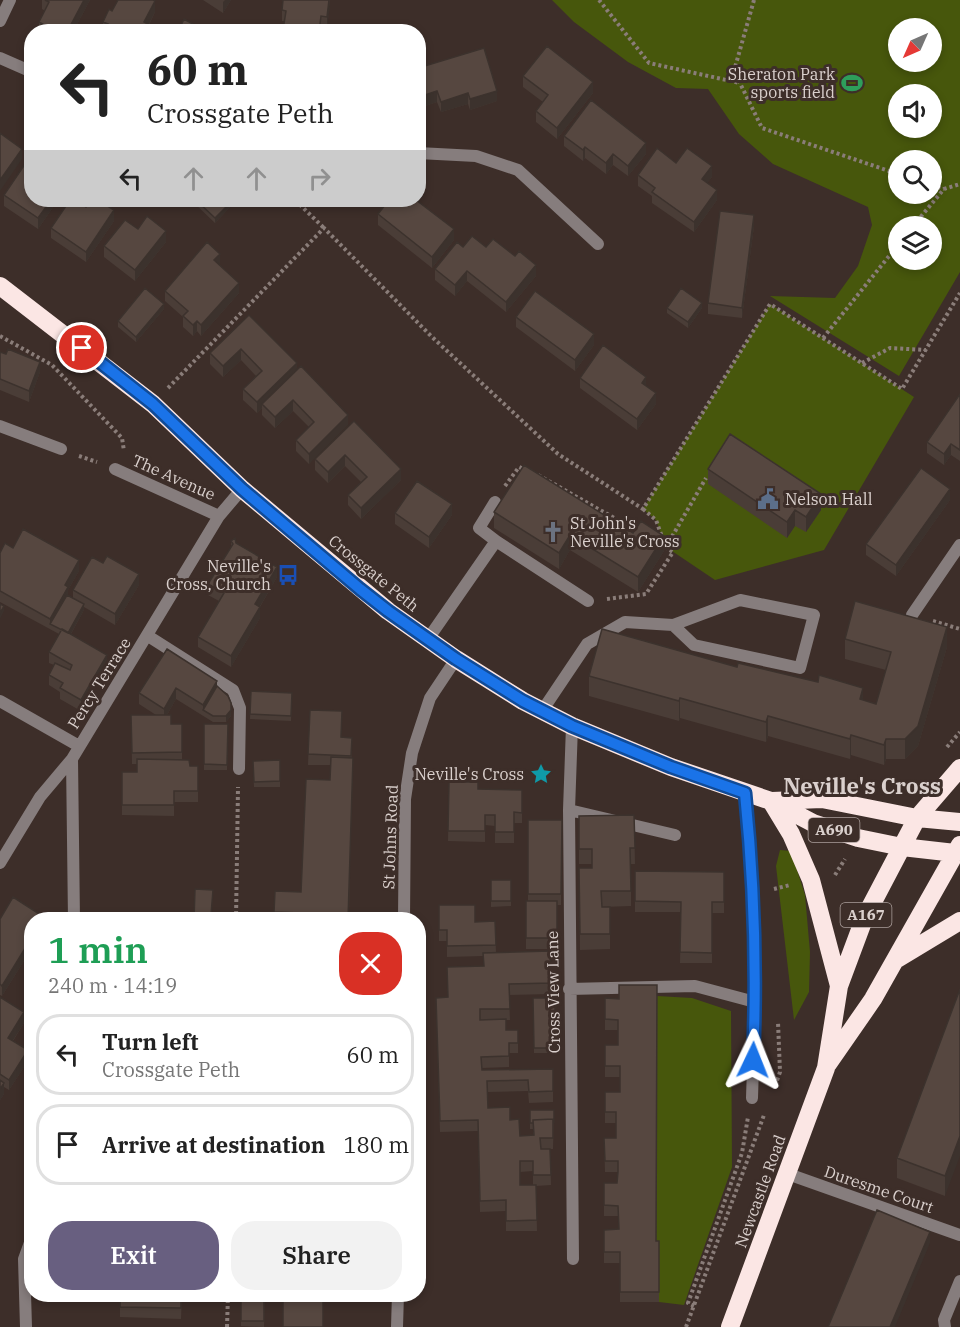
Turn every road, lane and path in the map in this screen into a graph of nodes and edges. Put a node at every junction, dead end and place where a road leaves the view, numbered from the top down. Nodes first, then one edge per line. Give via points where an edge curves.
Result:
1 (10, 0) edge
2 (599, 0) edge
3 (754, 0) edge
4 (0, 21) edge
5 (0, 58) edge
6 (24, 68) edge
7 (740, 83) junction
8 (426, 153) edge
9 (888, 171) edge
10 (960, 184) edge
11 (944, 189) joint
12 (302, 207) edge
13 (921, 216) edge
14 (324, 228) junction
15 (598, 244) dead end
16 (888, 257) edge
17 (0, 286) edge
18 (960, 293) edge
19 (0, 336) edge
20 (823, 338) junction
21 (927, 350) junction
22 (862, 363) junction
23 (153, 404) junction
24 (0, 426) edge
25 (61, 449) joint
26 (115, 469) joint
27 (129, 474) junction
28 (706, 478) edge
29 (242, 489) junction
30 (495, 501) joint
31 (643, 509) junction
32 (219, 516) junction
33 (633, 528) edge
34 (496, 541) junction
35 (960, 546) edge
36 (588, 601) dead end
37 (912, 615) edge
38 (673, 625) junction
39 (147, 636) junction
40 (428, 639) junction
41 (456, 659) junction
42 (0, 701) edge
43 (542, 711) junction
44 (572, 726) junction
45 (79, 746) junction
46 (72, 759) junction
47 (960, 768) edge
48 (239, 769) joint
49 (745, 793) junction
50 (771, 801) junction
51 (568, 810) junction
52 (917, 818) junction
53 (960, 822) edge
54 (675, 835) dead end
55 (902, 847) junction
56 (958, 849) edge
57 (0, 863) edge
58 (74, 912) edge
59 (236, 912) edge
60 (404, 912) edge
61 (960, 921) edge
62 (897, 960) junction
63 (839, 986) junction
64 (569, 989) junction
65 (755, 1002) junction
66 (826, 1068) junction
67 (752, 1098) joint
68 (788, 1174) junction
69 (960, 1234) edge
70 (573, 1259) dead end
71 (960, 1281) edge
72 (25, 1302) edge
73 (228, 1302) edge
74 (398, 1302) edge
75 (694, 1306) dead end
76 (26, 1327) edge
77 (227, 1327) edge
78 (397, 1327) edge
79 (730, 1327) edge
80 (945, 1327) edge

1 - 4 street
2 - 7 path via 649,63
3 - 7 path via 734,71
5 - 6 street
7 - 9 path via 762,128
8 - 15 street via 476,156 518,170
10 - 11 path
11 - 13 path
12 - 14 path
14 - 23 path
14 - 31 path via 431,336 558,454
16 - 20 path
17 - 23 highway, Crossgate Peth / A690
18 - 21 path
19 - 27 path via 52,365 122,438
20 - 22 path
20 - 31 path via 770,304
21 - 22 path via 890,348
21 - 22 path via 902,389
23 - 29 highway, Crossgate Peth / A690
24 - 25 street
25 - 26 path
26 - 27 street, The Avenue
27 - 32 street, The Avenue
28 - 31 path via 666,547 656,520
29 - 32 street, Percy Terrace
29 - 40 highway, Crossgate Peth / A690 via 360,589
30 - 33 path via 519,466
30 - 34 street via 479,528
32 - 39 street, Percy Terrace
34 - 36 street
34 - 40 street
35 - 37 street
38 - 38 street via 740,600 814,615 800,668 693,645
38 - 43 street via 625,622 587,644
39 - 45 street, Percy Terrace
39 - 48 street via 233,690 240,708
40 - 41 highway, Crossgate Peth / A690
41 - 43 highway, Crossgate Peth / A690
41 - 60 street, St Johns Road via 430,699 412,753 405,799
42 - 45 street
43 - 44 highway, Crossgate Peth / A690
44 - 49 highway, Crossgate Peth / A690
44 - 51 street, Cross View Lane
45 - 46 street, Percy Terrace
46 - 57 street via 40,797
46 - 58 street, Percy Terrace
47 - 52 highway, A167
48 - 59 path
49 - 50 highway, A690
49 - 65 street via 751,850
50 - 52 highway, A690 via 822,800
50 - 55 highway, A690 via 813,823
50 - 63 highway via 811,880
51 - 54 street
51 - 64 street, Cross View Lane
52 - 53 highway, A690
52 - 55 highway, Newcastle Road / A167
55 - 56 highway, A690
55 - 63 highway, Newcastle Road / A167 via 864,919
56 - 62 highway, Newcastle Road / A167
61 - 62 highway
62 - 66 highway, Newcastle Road / A167
63 - 66 highway, Newcastle Road / A167
64 - 65 street via 695,986
64 - 70 street, Cross View Lane
65 - 67 street
66 - 68 highway, Newcastle Road / A167
67 - 75 path via 742,1153 688,1303
68 - 69 street, Duresme Court
68 - 79 highway, Newcastle Road / A167
71 - 80 street via 944,1320
72 - 76 street
73 - 77 path
74 - 78 street

